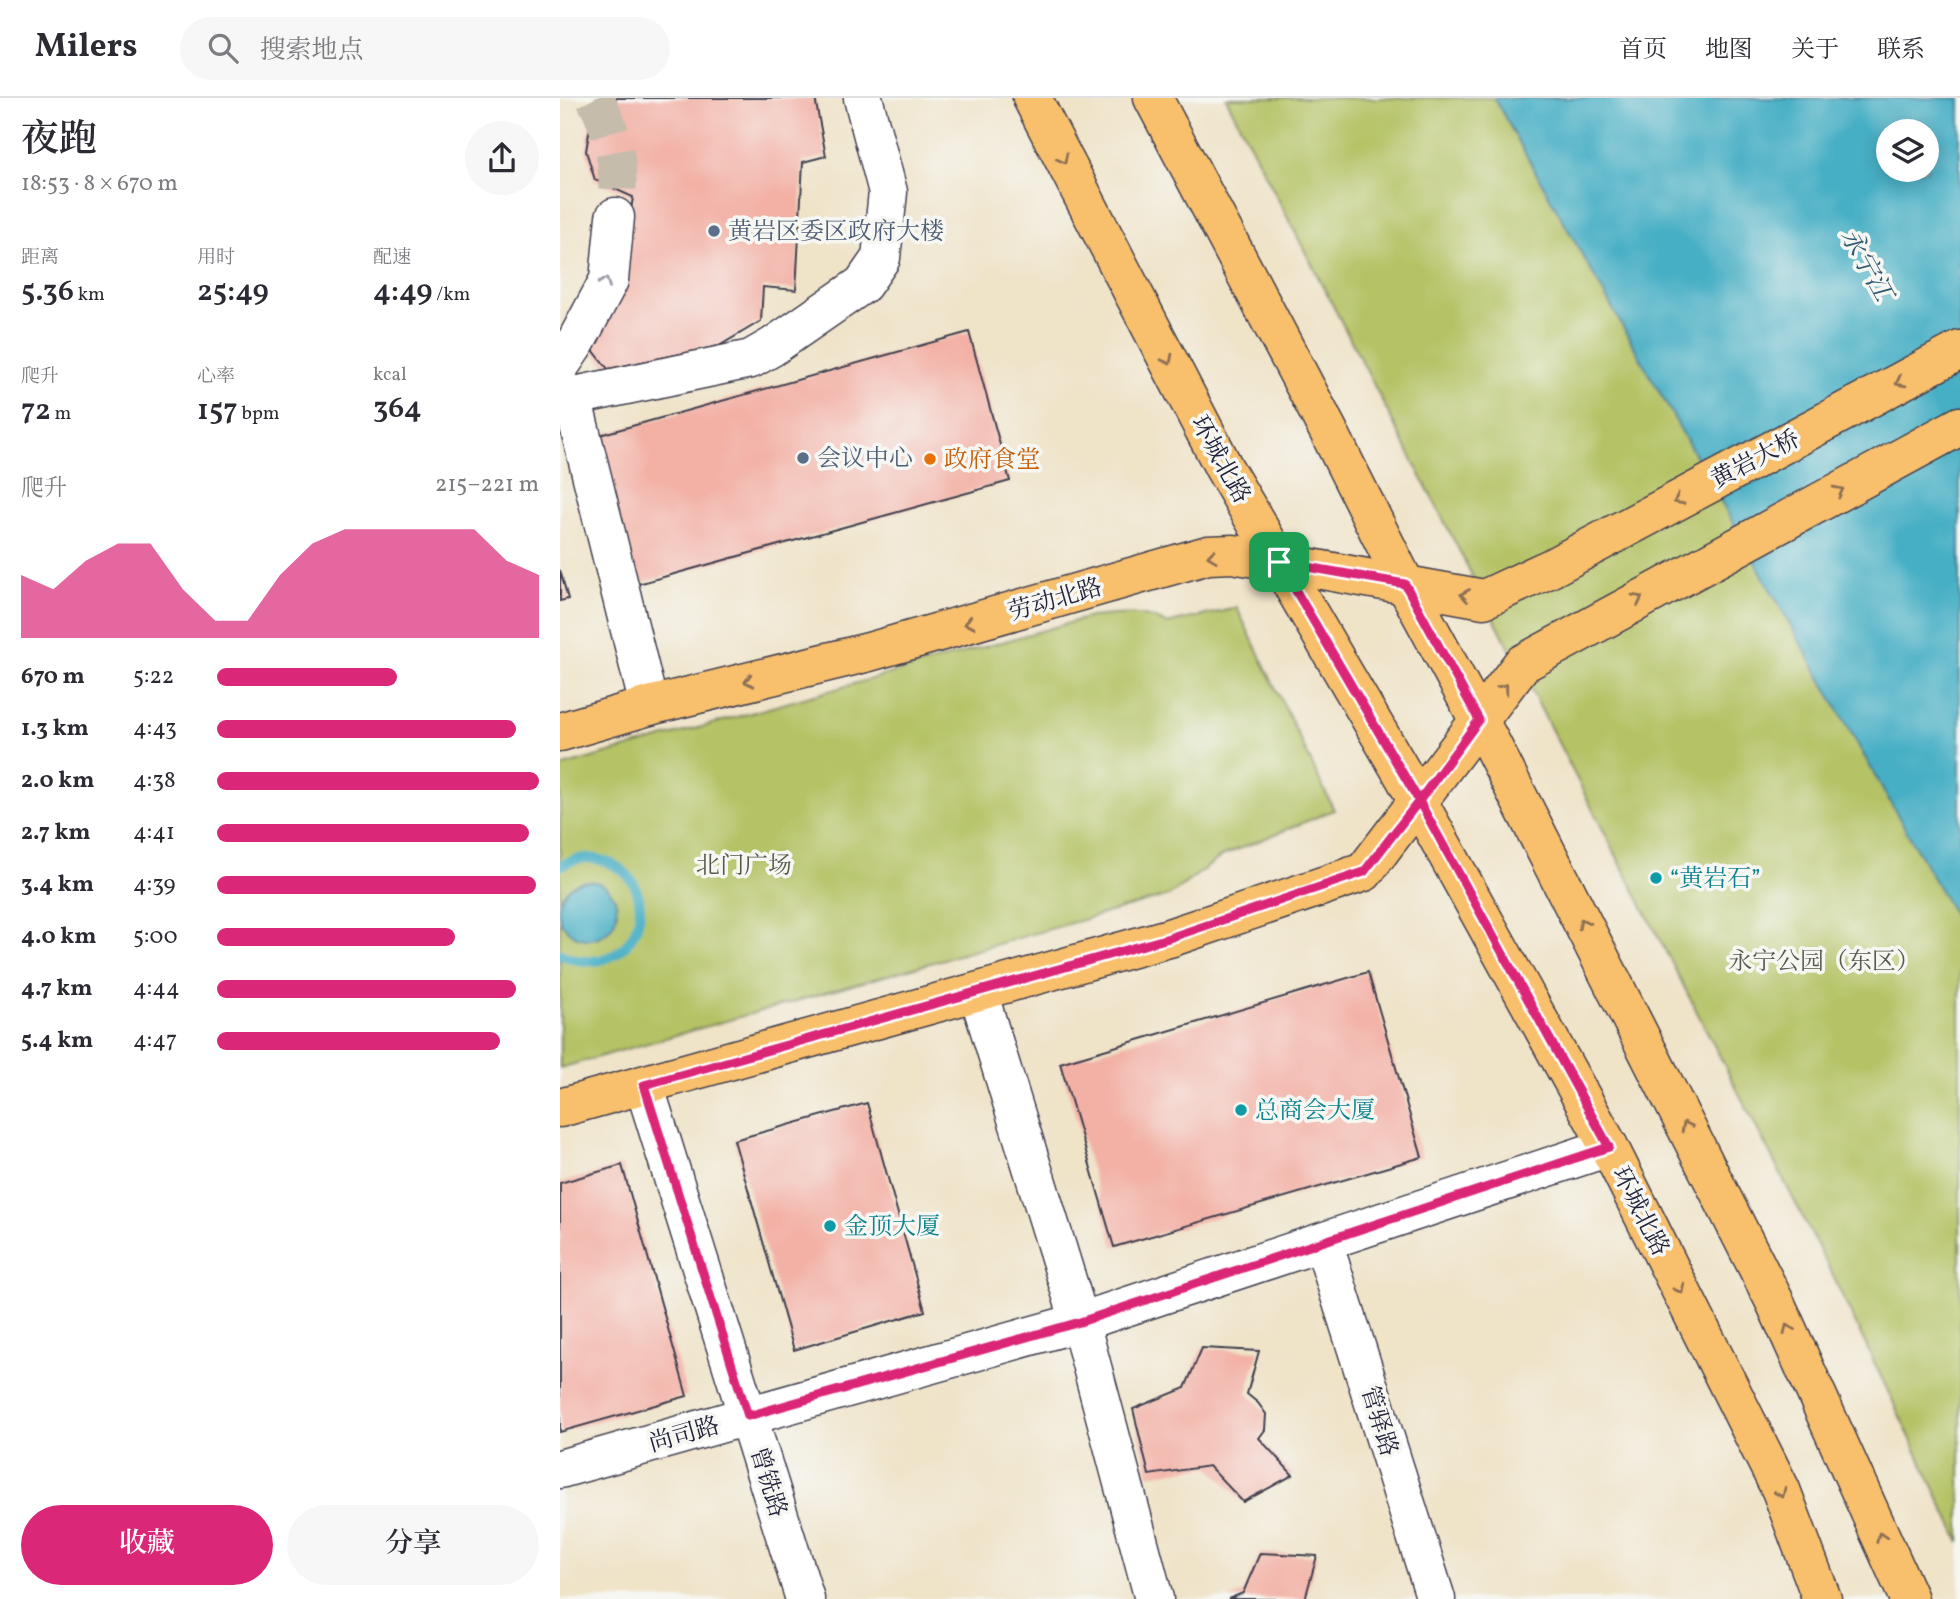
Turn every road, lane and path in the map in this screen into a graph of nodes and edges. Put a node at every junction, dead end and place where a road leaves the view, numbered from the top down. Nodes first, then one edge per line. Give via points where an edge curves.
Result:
1 (863, 98) edge
2 (1032, 98) edge
3 (1153, 98) edge
4 (615, 217) tunnel mouth
5 (1960, 349) edge
6 (567, 376) edge
7 (1960, 426) edge
8 (1279, 562) junction
9 (1551, 568) joint
10 (1405, 584) junction
11 (649, 706) junction
12 (1479, 720) junction
13 (560, 732) edge
14 (1419, 801) junction
15 (978, 992) junction
16 (644, 1085) junction
17 (560, 1108) edge
18 (1609, 1147) junction
19 (1323, 1242) junction
20 (1080, 1322) junction
21 (748, 1416) junction
22 (560, 1469) edge
23 (805, 1599) edge
24 (1154, 1599) edge
25 (1436, 1599) edge
26 (1822, 1599) edge
27 (1909, 1599) edge

1 - 6 street via 888,192 881,258 863,284 751,359
2 -> 8 main road, 环城北路 via 1224,468
3 - 10 main road
6 -> 4 street via 608,280
5 -> 9 main road, 黄岩大桥
6 - 11 street
12 -> 7 main road via 1522,664
8 - 10 main road, 劳动北路
8 -> 11 main road, 劳动北路 via 1208,555 869,652
8 - 14 main road, 环城北路
9 -> 10 main road, 劳动北路 via 1484,599
10 - 12 main road
11 - 13 main road, 劳动北路
12 - 14 main road
27 -> 12 main road via 1775,1302
14 - 15 main road via 1364,872 1169,938
14 - 18 main road, 环城北路
15 - 16 main road
15 - 20 street
16 - 17 main road
16 - 21 street, 曾铣路
18 - 19 street, 尚司路
18 -> 26 main road, 环城北路 via 1781,1490
19 - 20 street, 尚司路
19 - 25 street, 管驿路
20 - 21 street, 尚司路
20 - 24 street
21 - 22 street, 尚司路
21 - 23 street, 曾铣路

